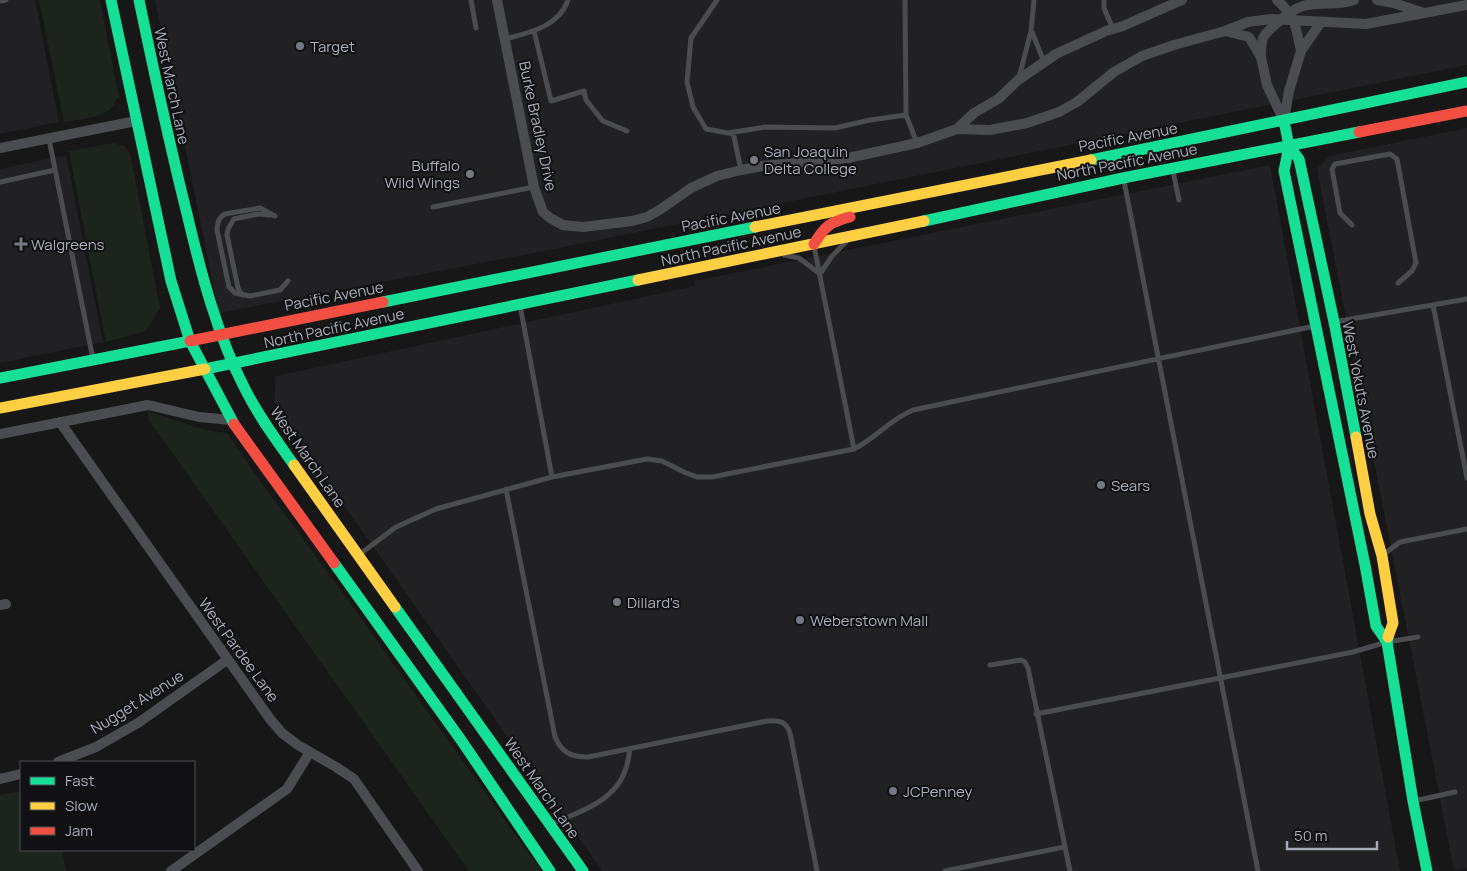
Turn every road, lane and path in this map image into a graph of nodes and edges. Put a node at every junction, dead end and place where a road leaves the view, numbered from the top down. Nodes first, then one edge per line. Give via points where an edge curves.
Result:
1 (6, 0) edge
2 (111, 0) edge
3 (139, 0) edge
4 (471, 0) edge
5 (497, 0) edge
6 (568, 0) edge
7 (718, 0) edge
8 (905, 0) edge
9 (1034, 0) edge
10 (1104, 0) edge
11 (1182, 0) edge
12 (1276, 0) edge
13 (1354, 0) edge
14 (1377, 0) edge
15 (0, 1) edge
16 (1466, 3) edge
17 (1425, 13) junction
18 (1292, 16) junction
19 (1281, 20) junction
20 (1321, 22) junction
21 (476, 28) dead end
22 (1113, 29) junction
23 (534, 31) junction
24 (1031, 31) junction
25 (1225, 31) junction
26 (505, 39) junction
27 (1301, 51) junction
28 (1261, 57) junction
29 (1044, 62) junction
30 (1018, 80) junction
31 (1467, 82) edge
32 (1467, 111) edge
33 (906, 115) junction
34 (136, 121) junction
35 (1284, 121) junction
36 (957, 129) junction
37 (627, 131) dead end
38 (733, 132) junction
39 (49, 139) junction
40 (917, 143) junction
41 (1289, 146) junction
42 (0, 148) edge
43 (1172, 168) junction
44 (55, 170) junction
45 (741, 170) junction
46 (1123, 178) junction
47 (0, 182) edge
48 (534, 187) junction
49 (928, 192) junction
50 (1180, 200) dead end
51 (433, 207) dead end
52 (1352, 224) dead end
53 (852, 236) junction
54 (814, 244) junction
55 (769, 253) junction
56 (820, 274) junction
57 (288, 281) dead end
58 (1398, 283) dead end
59 (242, 295) junction
60 (1467, 299) edge
61 (520, 305) junction
62 (1433, 305) junction
63 (1334, 322) junction
64 (1316, 326) junction
65 (221, 334) junction
66 (190, 340) junction
67 (1158, 359) junction
68 (93, 360) junction
69 (234, 364) junction
70 (205, 369) junction
71 (0, 378) edge
72 (0, 408) edge
73 (231, 420) junction
74 (60, 422) junction
75 (0, 434) edge
76 (854, 449) junction
77 (552, 477) junction
78 (1467, 478) edge
79 (506, 489) junction
80 (1467, 529) edge
81 (359, 556) junction
82 (1382, 556) junction
83 (1418, 637) dead end
84 (1388, 642) junction
85 (227, 660) junction
86 (990, 665) dead end
87 (1221, 678) junction
88 (1036, 714) junction
89 (630, 749) junction
90 (310, 752) junction
91 (61, 761) edge
92 (20, 774) edge
93 (0, 779) edge
94 (1455, 792) dead end
95 (1413, 801) junction
96 (550, 825) junction
97 (1064, 847) junction
98 (171, 871) edge
99 (418, 871) edge
100 (550, 871) edge
101 (583, 871) edge
102 (817, 871) edge
103 (945, 871) edge
104 (1070, 871) edge
105 (1258, 871) edge
106 (1427, 871) edge

1 - 15 lane
2 - 34 main road
3 - 65 main road, West March Lane via 165,127 201,272
4 - 21 lane
5 - 26 street, Burke Bradley Drive
6 - 23 lane via 554,20
7 - 38 lane via 691,38 687,82 693,107 706,129
8 - 33 lane
9 - 24 lane
10 - 22 lane
11 - 22 street, Burke Bradley Drive
12 - 18 street
13 - 18 street via 1304,6
14 - 17 street, Burke Bradley Drive
16 - 17 street, Burke Bradley Drive
17 - 20 street, Burke Bradley Drive via 1366,24
18 - 19 street, Burke Bradley Drive
18 - 20 street, Burke Bradley Drive
18 - 27 street
19 - 25 street, Burke Bradley Drive via 1248,22
19 - 28 street via 1264,34
20 - 27 street
22 - 29 street, Burke Bradley Drive via 1067,48
23 - 26 lane
23 - 37 lane via 551,101 584,91 586,100 603,122
24 - 29 lane
24 - 30 lane
25 - 28 street via 1249,37
25 - 36 street, Burke Bradley Drive via 1142,56 1059,112 1027,123 990,130
26 - 48 street, Burke Bradley Drive
27 - 35 street
28 - 35 street via 1267,85
29 - 30 street, Burke Bradley Drive
30 - 36 street, Burke Bradley Drive
31 - 35 main road, Pacific Avenue
32 - 41 main road, North Pacific Avenue
33 - 38 lane via 835,128 764,128
33 - 40 lane
34 - 39 street
34 - 66 main road via 171,281
35 - 41 main road, West Yokuts Avenue
35 - 49 main road, Pacific Avenue
36 - 40 street, Burke Bradley Drive
38 - 45 lane
39 - 42 street
39 - 44 lane
40 - 45 street, Burke Bradley Drive via 848,158
41 - 43 main road, North Pacific Avenue
41 - 63 main road, West Yokuts Avenue via 1299,159
41 - 64 main road, West Yokuts Avenue via 1284,171
43 - 46 main road, North Pacific Avenue
43 - 50 lane
44 - 47 lane
44 - 68 lane
45 - 48 street, Burke Bradley Drive via 691,188 646,217 583,227 557,222 543,212
46 - 53 main road, North Pacific Avenue
46 - 67 lane
48 - 51 lane
49 - 54 main road via 918,203 832,221
49 - 65 main road, Pacific Avenue
52 - 58 lane via 1340,213 1332,169 1335,164 1390,154 1397,159 1416,263
53 - 54 main road, North Pacific Avenue
53 - 56 lane
54 - 55 main road, North Pacific Avenue
54 - 56 lane
55 - 56 lane via 798,258
55 - 61 main road, North Pacific Avenue
56 - 76 lane
57 - 59 lane via 280,290
59 - 59 lane via 230,287 218,222 226,214 260,208 275,216 258,214 234,219 228,228
60 - 62 lane
61 - 69 main road, North Pacific Avenue
61 - 77 lane
62 - 63 lane
62 - 78 lane
63 - 82 main road, West Yokuts Avenue via 1370,514
64 - 67 lane
64 - 84 main road, West Yokuts Avenue via 1376,626
65 - 66 main road, Pacific Avenue
65 - 69 main road, West March Lane
66 - 68 main road, Pacific Avenue
66 - 70 main road
67 - 76 lane via 913,410
67 - 87 lane
68 - 71 main road, Pacific Avenue
69 - 70 main road, North Pacific Avenue
69 - 81 main road, West March Lane via 260,416
70 - 72 main road, North Pacific Avenue
70 - 73 main road
73 - 74 street via 199,417 148,405
73 - 100 main road via 461,740
74 - 75 street
74 - 85 street, West Pardee Lane
76 - 77 lane via 712,477 698,477 662,461 648,459
77 - 79 lane
79 - 81 lane via 428,513 396,528
79 - 89 lane via 559,746 565,753 577,757
80 - 82 lane via 1400,542
81 - 96 main road, West March Lane
82 - 84 main road, West Yokuts Avenue via 1393,624
83 - 84 lane
84 - 87 lane
84 - 95 main road, West Yokuts Avenue
85 - 90 street, West Pardee Lane via 282,733
85 - 91 street, Nugget Avenue via 138,723 96,747
86 - 88 lane via 1025,662
87 - 88 lane
87 - 105 lane
88 - 97 lane
89 - 96 lane via 626,769 600,803
89 - 102 lane via 767,721 783,722 790,733
90 - 98 street via 287,789
90 - 99 street, West Pardee Lane via 354,779
92 - 93 street
94 - 95 lane
95 - 106 main road, West Yokuts Avenue
96 - 101 main road, West March Lane
97 - 103 lane
97 - 104 lane

